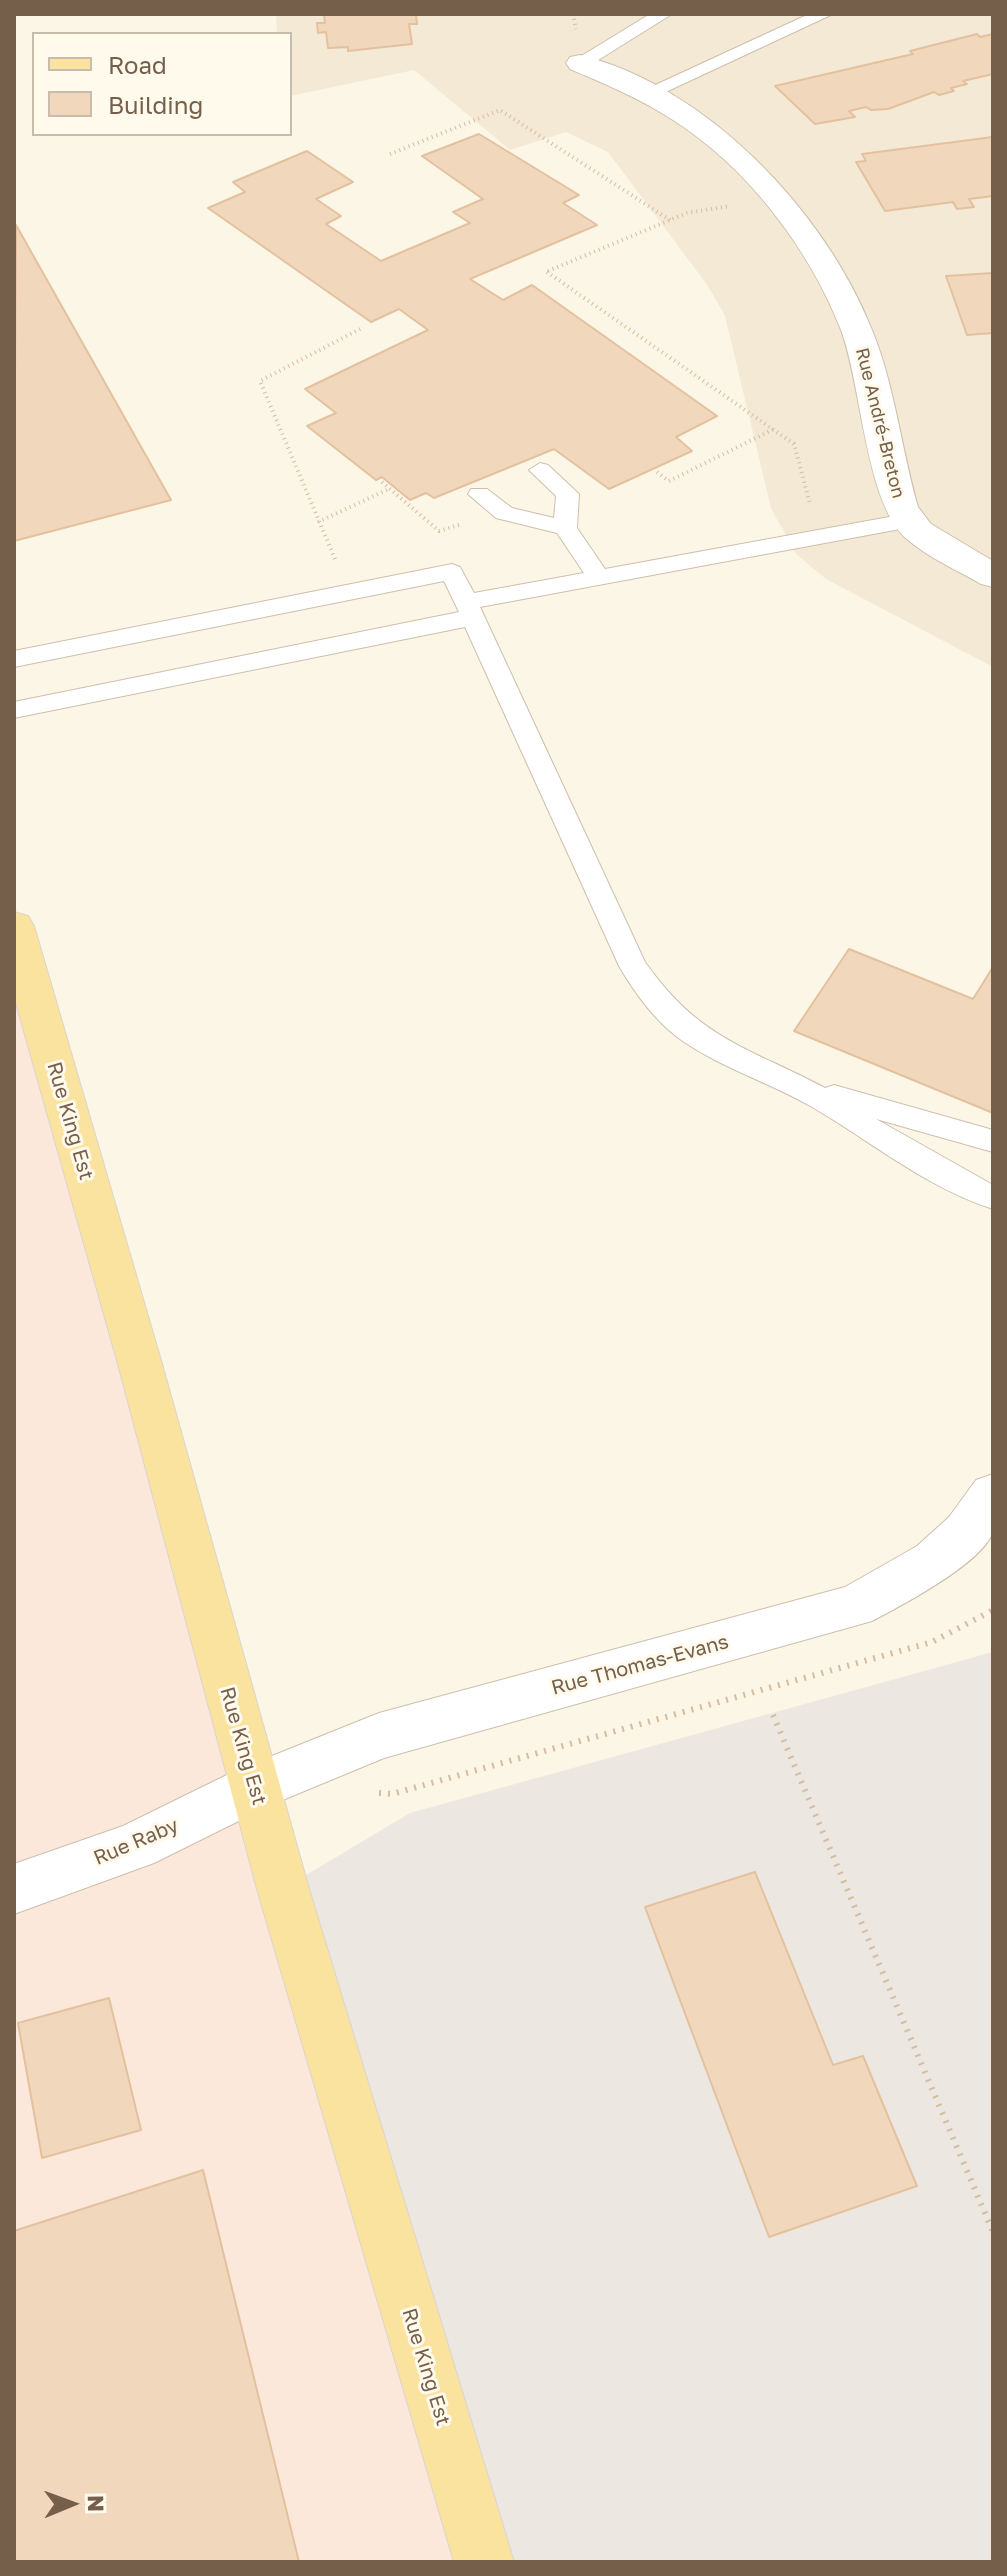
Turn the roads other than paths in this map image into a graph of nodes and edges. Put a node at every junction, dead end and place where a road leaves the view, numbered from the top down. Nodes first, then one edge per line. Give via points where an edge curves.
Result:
1 (663, 14) edge
2 (824, 14) edge
3 (580, 63) joint
4 (648, 93) junction
5 (540, 470) dead end
6 (479, 494) dead end
7 (911, 520) junction
8 (565, 528) junction
9 (993, 576) edge
10 (599, 578) junction
11 (278, 607) junction
12 (471, 610) junction
13 (294, 653) junction
14 (14, 659) edge
15 (14, 710) edge
16 (14, 926) edge
17 (797, 1086) junction
18 (993, 1141) edge
19 (993, 1198) edge
20 (993, 1494) edge
21 (255, 1787) junction
22 (14, 1889) edge
23 (484, 2562) edge

1 - 3 lane
2 - 4 lane
3 - 4 street, Rue André-Breton
4 - 7 street, Rue André-Breton via 719,140 795,220 820,258 857,329 891,477 901,508
5 - 8 lane via 568,494
6 - 8 lane via 504,513
7 - 9 street, Rue André-Breton via 919,532
7 - 10 lane
8 - 10 lane
10 - 12 lane
11 - 12 lane via 452,572
11 - 13 lane
11 - 14 lane
12 - 13 lane
12 - 17 lane via 633,966 687,1030
13 - 15 lane
16 - 21 main road, Rue King Est
17 - 18 lane
17 - 19 lane via 962,1186
20 - 21 street, Rue Thomas-Evans via 948,1552 855,1606 379,1736
21 - 22 street, Rue Raby via 136,1846
21 - 23 main road, Rue King Est

